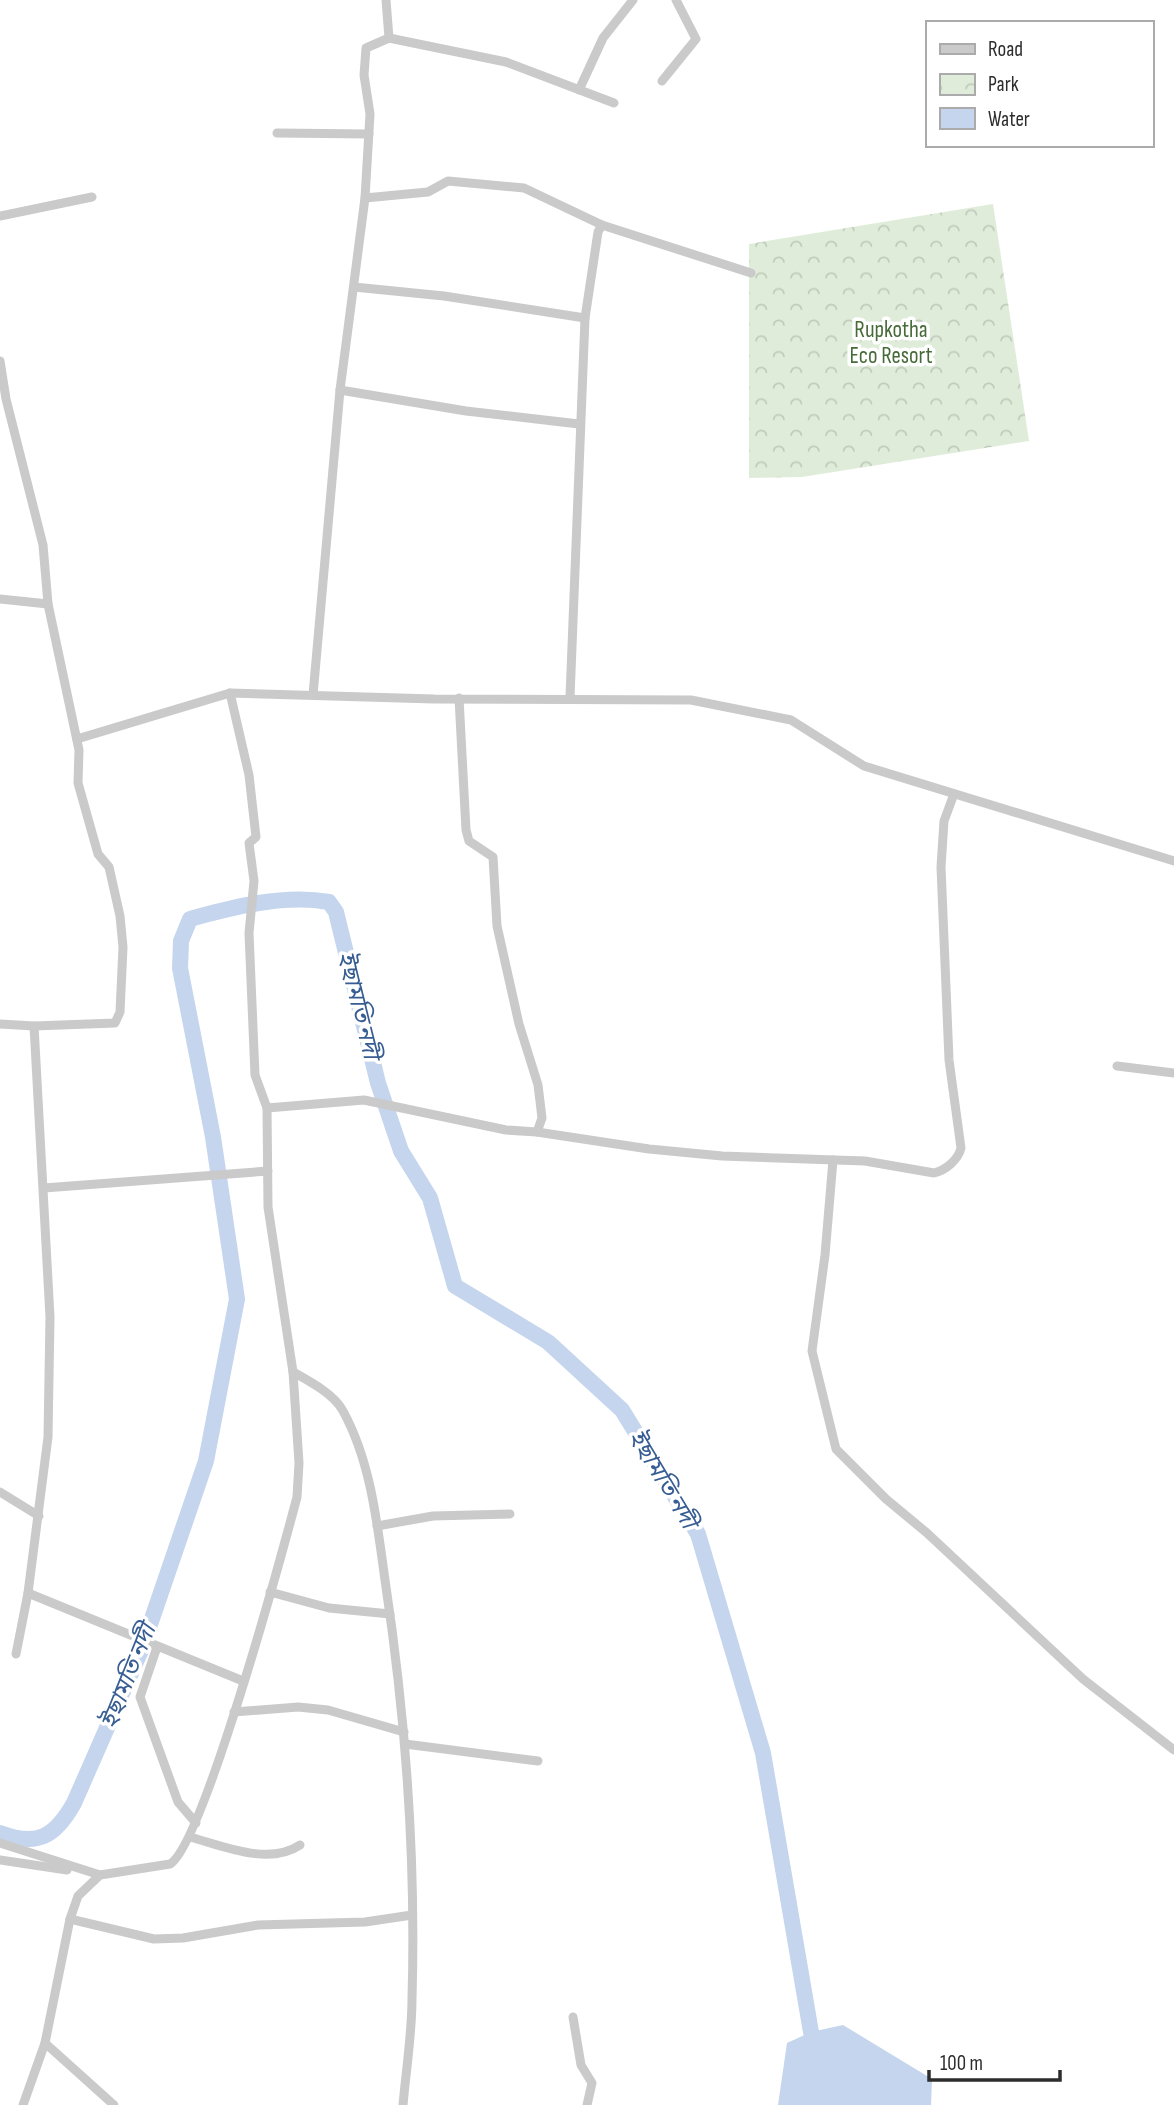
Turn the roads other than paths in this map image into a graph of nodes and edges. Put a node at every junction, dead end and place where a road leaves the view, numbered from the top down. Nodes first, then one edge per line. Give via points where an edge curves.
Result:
1 (386, 0) edge
2 (633, 0) edge
3 (676, 0) edge
4 (389, 38) junction
5 (662, 80) dead end
6 (579, 90) junction
7 (614, 103) dead end
8 (278, 133) dead end
9 (369, 134) junction
10 (92, 197) dead end
11 (365, 198) junction
12 (0, 216) edge
13 (602, 225) junction
14 (751, 273) dead end
15 (354, 287) junction
16 (585, 318) junction
17 (0, 360) edge
18 (340, 390) junction
19 (579, 424) junction
20 (0, 599) edge
21 (48, 604) junction
22 (230, 693) junction
23 (313, 695) junction
24 (570, 697) junction
25 (459, 698) junction
26 (77, 739) junction
27 (954, 794) junction
28 (1174, 861) edge
29 (0, 1024) edge
30 (34, 1026) junction
31 (1117, 1066) dead end
32 (1174, 1073) edge
33 (267, 1108) junction
34 (537, 1132) junction
35 (833, 1160) junction
36 (268, 1171) junction
37 (44, 1188) junction
38 (293, 1372) junction
39 (0, 1492) edge
40 (510, 1514) dead end
41 (39, 1516) junction
42 (377, 1526) junction
43 (271, 1592) junction
44 (28, 1593) junction
45 (390, 1614) junction
46 (156, 1647) junction
47 (16, 1654) dead end
48 (243, 1681) junction
49 (234, 1712) junction
50 (404, 1732) junction
51 (405, 1744) junction
52 (1174, 1750) edge
53 (538, 1761) dead end
54 (195, 1824) junction
55 (190, 1837) junction
56 (0, 1843) edge
57 (300, 1846) dead end
58 (0, 1860) edge
59 (97, 1876) junction
60 (412, 1915) junction
61 (70, 1919) junction
62 (573, 2017) dead end
63 (45, 2043) junction
64 (23, 2105) edge
65 (114, 2105) edge
66 (403, 2105) edge
67 (587, 2105) edge

1 - 4 street
2 - 6 street via 603,38
3 - 5 street via 695,38
4 - 6 street via 506,62
4 - 9 street via 366,48
6 - 7 street
8 - 9 street
9 - 11 street
10 - 12 street
11 - 13 street via 428,191 449,181 524,188
11 - 15 street
13 - 14 street
13 - 16 street
15 - 16 street
15 - 18 street
16 - 19 street
17 - 21 street via 43,545
18 - 19 street
18 - 23 street
19 - 24 street
20 - 21 street
21 - 26 street
22 - 23 street
22 - 26 street
22 - 33 street via 256,814 256,837 249,843 254,898 249,933 255,1075
23 - 25 street
24 - 25 street
24 - 27 street via 691,700 791,720 864,766
25 - 34 street via 466,830 469,841 493,856 497,926 538,1086 542,1118
26 - 30 street via 78,783 98,854 109,867 121,916 120,1012 115,1023
27 - 28 street
27 - 35 street via 944,821 941,867 949,1060 959,1154 943,1171 934,1172
29 - 30 street
30 - 37 street
31 - 32 street
33 - 34 street via 364,1100 506,1130
33 - 36 street
34 - 35 street via 698,1154
35 - 52 street via 812,1351 836,1449 1083,1679
36 - 37 street
36 - 38 street via 274,1256
37 - 41 street via 50,1359
38 - 42 street via 342,1408 360,1451
38 - 43 street via 297,1497
39 - 41 street
40 - 42 street via 433,1516
41 - 44 street
42 - 45 street
43 - 45 street via 330,1608
43 - 48 street
44 - 46 street
44 - 47 street
45 - 50 street
46 - 48 street
46 - 54 street via 140,1697 178,1802
48 - 49 street
49 - 50 street via 298,1707 328,1710
49 - 54 street
50 - 51 street
51 - 53 street
51 - 60 street
54 - 55 street
55 - 57 street via 263,1854
55 - 59 street via 170,1864
56 - 59 street
58 - 59 street
59 - 61 street via 78,1896
60 - 61 street via 365,1922 258,1925 154,1939
60 - 66 street via 412,2001
61 - 63 street
62 - 67 street via 582,2065 592,2083
63 - 64 street
63 - 65 street

